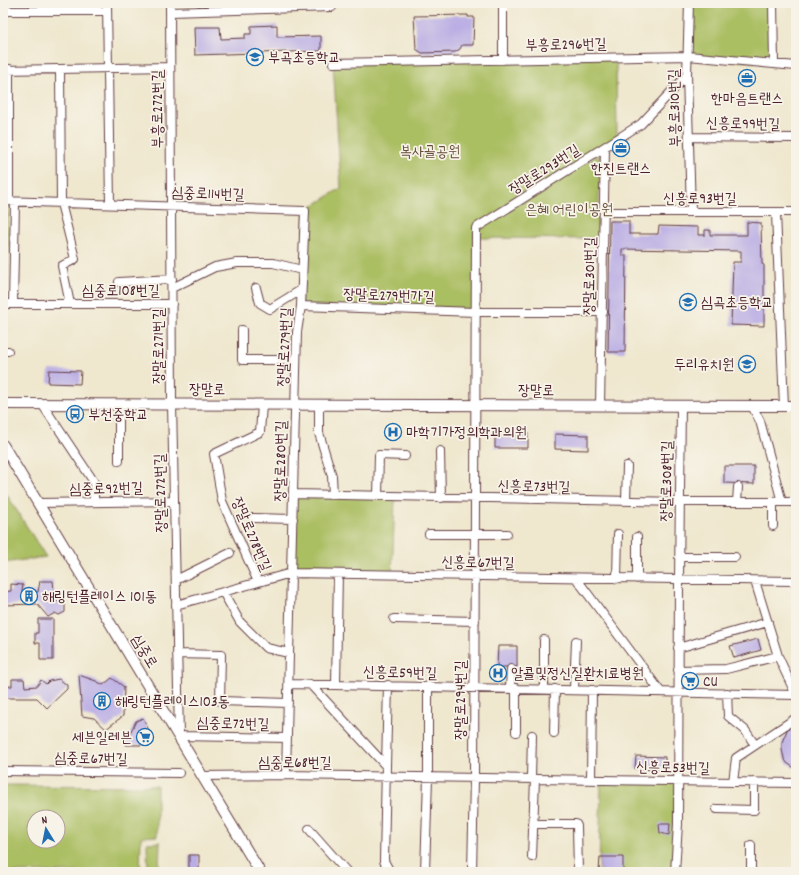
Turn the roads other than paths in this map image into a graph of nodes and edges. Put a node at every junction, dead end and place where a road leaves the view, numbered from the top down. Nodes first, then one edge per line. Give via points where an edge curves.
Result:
1 (170, 3) edge
2 (503, 3) edge
3 (689, 3) edge
4 (773, 3) edge
5 (332, 5) edge
6 (107, 7) edge
7 (3, 11) edge
8 (170, 12) junction
9 (688, 56) junction
10 (502, 60) junction
11 (333, 63) dead end
12 (774, 64) junction
13 (796, 66) edge
14 (170, 67) junction
15 (108, 68) junction
16 (60, 69) junction
17 (6, 70) edge
18 (687, 75) junction
19 (689, 137) junction
20 (796, 138) edge
21 (605, 147) junction
22 (9, 201) edge
23 (61, 203) junction
24 (110, 204) junction
25 (171, 206) junction
26 (305, 211) joint
27 (604, 212) junction
28 (691, 212) junction
29 (796, 212) edge
30 (776, 213) junction
31 (302, 270) junction
32 (172, 279) junction
33 (119, 282) dead end
34 (172, 288) junction
35 (256, 288) dead end
36 (301, 290) junction
37 (3, 304) edge
38 (13, 304) junction
39 (70, 304) junction
40 (172, 304) junction
41 (301, 306) junction
42 (476, 312) junction
43 (602, 312) junction
44 (242, 330) dead end
45 (296, 360) junction
46 (3, 404) edge
47 (42, 404) junction
48 (119, 404) junction
49 (172, 404) junction
50 (262, 404) junction
51 (296, 405) junction
52 (319, 405) junction
53 (476, 405) junction
54 (600, 406) junction
55 (681, 406) junction
56 (752, 406) junction
57 (784, 406) junction
58 (796, 406) edge
59 (3, 445) edge
60 (440, 451) dead end
61 (405, 456) dead end
62 (119, 461) dead end
63 (627, 466) dead end
64 (738, 488) dead end
65 (293, 494) junction
66 (333, 495) junction
67 (378, 496) junction
68 (441, 498) junction
69 (475, 498) junction
70 (174, 501) junction
71 (626, 501) junction
72 (94, 502) junction
73 (680, 502) junction
74 (737, 502) junction
75 (772, 502) junction
76 (782, 502) junction
77 (796, 502) edge
78 (38, 504) junction
79 (253, 518) dead end
80 (293, 519) junction
81 (773, 526) dead end
82 (429, 534) dead end
83 (475, 534) junction
84 (507, 534) dead end
85 (618, 534) dead end
86 (637, 537) dead end
87 (230, 554) dead end
88 (679, 557) junction
89 (735, 557) dead end
90 (291, 573) junction
91 (338, 574) junction
92 (475, 576) junction
93 (576, 578) junction
94 (617, 578) junction
95 (637, 579) junction
96 (679, 579) junction
97 (176, 580) junction
98 (755, 581) junction
99 (796, 581) edge
100 (258, 582) junction
101 (223, 592) junction
102 (176, 604) junction
103 (394, 619) dead end
104 (475, 621) junction
105 (768, 622) junction
106 (544, 640) dead end
107 (576, 641) dead end
108 (678, 648) junction
109 (289, 653) junction
110 (177, 654) junction
111 (778, 656) junction
112 (511, 669) dead end
113 (678, 670) junction
114 (289, 684) junction
115 (310, 684) junction
116 (336, 684) junction
117 (388, 685) junction
118 (428, 686) junction
119 (474, 687) junction
120 (513, 688) junction
121 (544, 688) junction
122 (555, 689) junction
123 (574, 689) junction
124 (592, 690) junction
125 (660, 691) junction
126 (678, 692) junction
127 (727, 693) junction
128 (796, 695) edge
129 (288, 703) junction
130 (796, 718) edge
131 (516, 732) dead end
132 (554, 733) dead end
133 (532, 735) dead end
134 (179, 736) junction
135 (287, 738) junction
136 (755, 745) junction
137 (386, 766) junction
138 (3, 771) edge
139 (179, 773) dead end
140 (286, 775) junction
141 (203, 776) junction
142 (386, 777) junction
143 (428, 778) junction
144 (474, 779) junction
145 (533, 779) junction
146 (591, 780) junction
147 (678, 781) junction
148 (733, 782) junction
149 (754, 782) junction
150 (796, 783) edge
151 (717, 810) dead end
152 (533, 824) junction
153 (309, 828) dead end
154 (751, 845) dead end
155 (532, 858) dead end
156 (260, 872) edge
157 (347, 872) edge
158 (390, 872) edge
159 (425, 872) edge
160 (472, 872) edge
161 (578, 872) edge
162 (675, 872) edge
163 (751, 872) edge

1 - 8 street, 부흥로272번길
2 - 10 street
3 - 9 street, 부흥로310번길
4 - 12 street
5 - 8 street
6 - 7 street
6 - 15 street
8 - 14 street, 부흥로272번길
9 - 10 street, 부흥로296번길
9 - 12 street, 부흥로296번길
9 - 18 street, 부흥로310번길
10 - 11 street, 부흥로296번길
12 - 13 street, 부흥로296번길
14 - 15 street
14 - 25 street, 부흥로272번길
15 - 16 street
15 - 24 street
16 - 17 street
16 - 23 street
17 - 22 street
18 - 19 street, 부흥로310번길
18 - 21 street, 장말로293번길 via 641,124
19 - 20 street, 신흥로99번길
19 - 28 street, 부흥로310번길
21 - 27 street, 장말로301번길
21 - 42 street, 장말로293번길 via 476,228
22 - 23 street, 심중로114번길
22 - 38 street
23 - 24 street, 심중로114번길
23 - 39 street, 심중로108번길 via 75,259 62,266
24 - 25 street, 심중로114번길
25 - 26 street, 심중로114번길
25 - 32 street, 장말로271번길
26 - 31 street, 장말로279번길
27 - 28 street, 신흥로93번길
27 - 43 street, 장말로301번길
28 - 30 street, 신흥로93번길
29 - 30 street, 신흥로93번길
30 - 57 street
31 - 34 street, 장말로271번길 via 273,263 237,263 215,267
31 - 36 street, 장말로279번길
32 - 33 street
32 - 34 street, 장말로271번길
34 - 40 street, 장말로271번길
35 - 36 street, 장말로279번길 via 260,303 270,309
36 - 41 street, 장말로279번길
37 - 38 street, 심중로108번길
38 - 39 street, 심중로108번길
39 - 40 street, 심중로108번길
40 - 49 street, 장말로271번길
41 - 42 street, 장말로279번가길
41 - 45 street, 장말로279번길
42 - 43 street
42 - 53 street, 장말로293번길
43 - 54 street, 장말로301번길
44 - 45 street via 242,360
45 - 51 street, 장말로279번길
46 - 47 street, 장말로
47 - 48 street, 장말로
47 - 72 street via 94,482
48 - 49 street, 장말로
48 - 62 street
49 - 50 street, 장말로
49 - 70 street, 장말로272번길
50 - 51 street, 장말로
50 - 100 street, 장말로278번길 via 260,432 214,454 222,502
51 - 52 street, 장말로
51 - 65 street, 장말로280번길
52 - 53 street, 장말로
52 - 66 street via 320,433 332,476
53 - 54 street, 장말로
53 - 69 street, 장말로294번길
54 - 55 street, 장말로
55 - 56 street, 장말로
55 - 73 street, 장말로308번길
56 - 57 street, 장말로
56 - 76 street via 760,421
57 - 58 street, 장말로
59 - 78 street, 심중로
60 - 68 street
61 - 67 street via 379,455
63 - 71 street
64 - 74 street
65 - 66 street, 신흥로73번길
65 - 80 street, 장말로280번길
66 - 67 street, 신흥로73번길
67 - 68 street, 신흥로73번길
68 - 69 street, 신흥로73번길
69 - 71 street, 신흥로73번길
69 - 83 street, 장말로294번길
70 - 72 street, 심중로92번길
70 - 97 street, 장말로272번길
71 - 73 street, 신흥로73번길
72 - 78 street, 심중로92번길
73 - 74 street, 신흥로73번길
73 - 88 street, 장말로308번길
74 - 75 street, 신흥로73번길
75 - 76 street, 신흥로73번길
75 - 81 street
76 - 77 street, 신흥로73번길
78 - 134 street, 심중로
79 - 80 street, 장말로280번길
80 - 90 street, 장말로280번길
82 - 83 street
83 - 84 street
83 - 92 street, 장말로294번길
85 - 94 street
86 - 95 street
87 - 97 street
88 - 89 street
88 - 96 street, 장말로308번길
90 - 91 street, 신흥로67번길
90 - 100 street, 신흥로67번길
90 - 109 street, 장말로280번길
91 - 92 street, 신흥로67번길
91 - 116 street
92 - 93 street, 신흥로67번길
92 - 104 street, 장말로294번길
93 - 94 street, 신흥로67번길
93 - 125 street
94 - 95 street, 신흥로67번길
95 - 96 street, 신흥로67번길
96 - 98 street, 신흥로67번길
96 - 108 street, 장말로308번길
97 - 102 street, 장말로272번길
98 - 99 street, 신흥로67번길
98 - 105 street, 신흥로59번길
100 - 101 street, 신흥로67번길
101 - 102 street, 신흥로67번길
101 - 109 street via 240,622 266,648
102 - 110 street, 장말로272번길
103 - 104 street
104 - 119 street, 장말로294번길
105 - 108 street
105 - 111 street, 신흥로59번길
106 - 121 street
107 - 123 street
108 - 113 street, 장말로308번길
109 - 114 street, 장말로280번길
110 - 129 street via 221,655 220,701
110 - 134 street, 장말로272번길
111 - 113 street via 726,669
111 - 128 street, 신흥로59번길
112 - 120 street
113 - 126 street, 장말로308번길
114 - 115 street, 신흥로59번길
114 - 129 street, 장말로280번길
115 - 116 street, 신흥로59번길
115 - 137 street
116 - 117 street, 신흥로59번길
117 - 118 street, 신흥로59번길
117 - 137 street
118 - 119 street, 신흥로59번길
118 - 143 street
119 - 120 street, 신흥로59번길
119 - 144 street, 장말로294번길
120 - 121 street, 신흥로59번길
120 - 131 street
121 - 122 street, 신흥로59번길
122 - 123 street, 신흥로59번길
122 - 132 street
123 - 124 street, 신흥로59번길
124 - 125 street, 신흥로59번길
124 - 146 street
125 - 126 street, 신흥로59번길
126 - 127 street, 신흥로59번길
126 - 147 street, 장말로308번길
127 - 128 street, 신흥로59번길
127 - 136 street via 728,716 746,730
129 - 135 street, 장말로280번길
130 - 136 street
133 - 145 street
134 - 135 street, 심중로72번길
134 - 141 street, 심중로
135 - 140 street, 장말로280번길
136 - 148 street via 736,758
137 - 142 street
138 - 139 street, 심중로67번길
140 - 141 street, 심중로68번길
140 - 142 street, 심중로68번길
141 - 156 street, 심중로
142 - 143 street, 심중로68번길
142 - 158 street via 384,861
143 - 144 street, 심중로68번길
143 - 159 street
144 - 145 street, 신흥로53번길
144 - 160 street, 장말로294번길
145 - 146 street, 신흥로53번길
145 - 152 street
146 - 147 street, 신흥로53번길
147 - 148 street, 신흥로53번길
147 - 162 street, 장말로308번길
148 - 149 street, 신흥로53번길
149 - 150 street, 신흥로53번길
149 - 151 street via 754,810
152 - 155 street
152 - 161 street via 576,824
153 - 157 street
154 - 163 street

